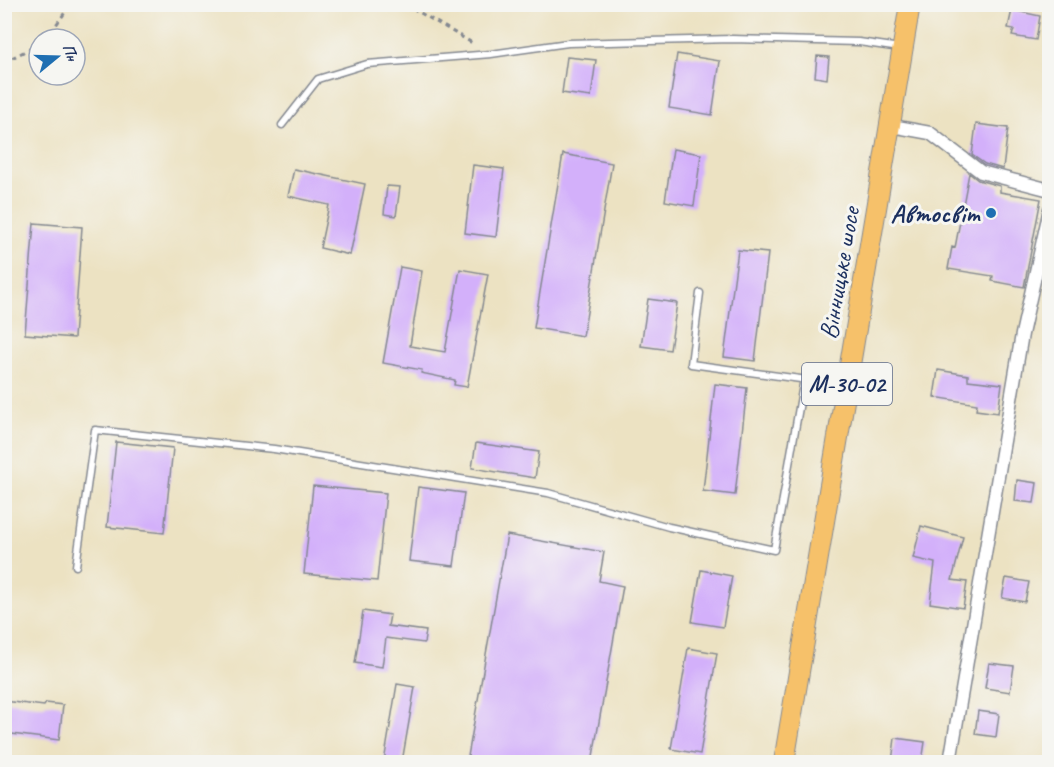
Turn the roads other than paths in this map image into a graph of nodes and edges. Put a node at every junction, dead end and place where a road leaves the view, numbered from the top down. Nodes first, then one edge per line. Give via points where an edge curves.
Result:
1 (910, 4) edge
2 (904, 48) junction
3 (282, 125) dead end
4 (892, 126) junction
5 (1050, 190) edge
6 (1050, 209) edge
7 (700, 293) dead end
8 (804, 379) junction
9 (847, 386) junction
10 (76, 566) dead end
11 (784, 762) edge
12 (950, 762) edge

1 - 2 main road, Вінницьке шосе / М-30-02
2 - 3 lane via 859,42 732,39 568,43 368,64 318,79
2 - 4 main road, Вінницьке шосе / М-30-02
4 - 5 street via 930,133 981,172
4 - 9 main road, Вінницьке шосе / М-30-02
6 - 12 street via 1022,334
7 - 8 lane via 691,364
8 - 9 lane
8 - 10 lane via 774,550 669,527 548,493 274,449 94,430
9 - 11 main road, Вінницьке шосе / М-30-02

